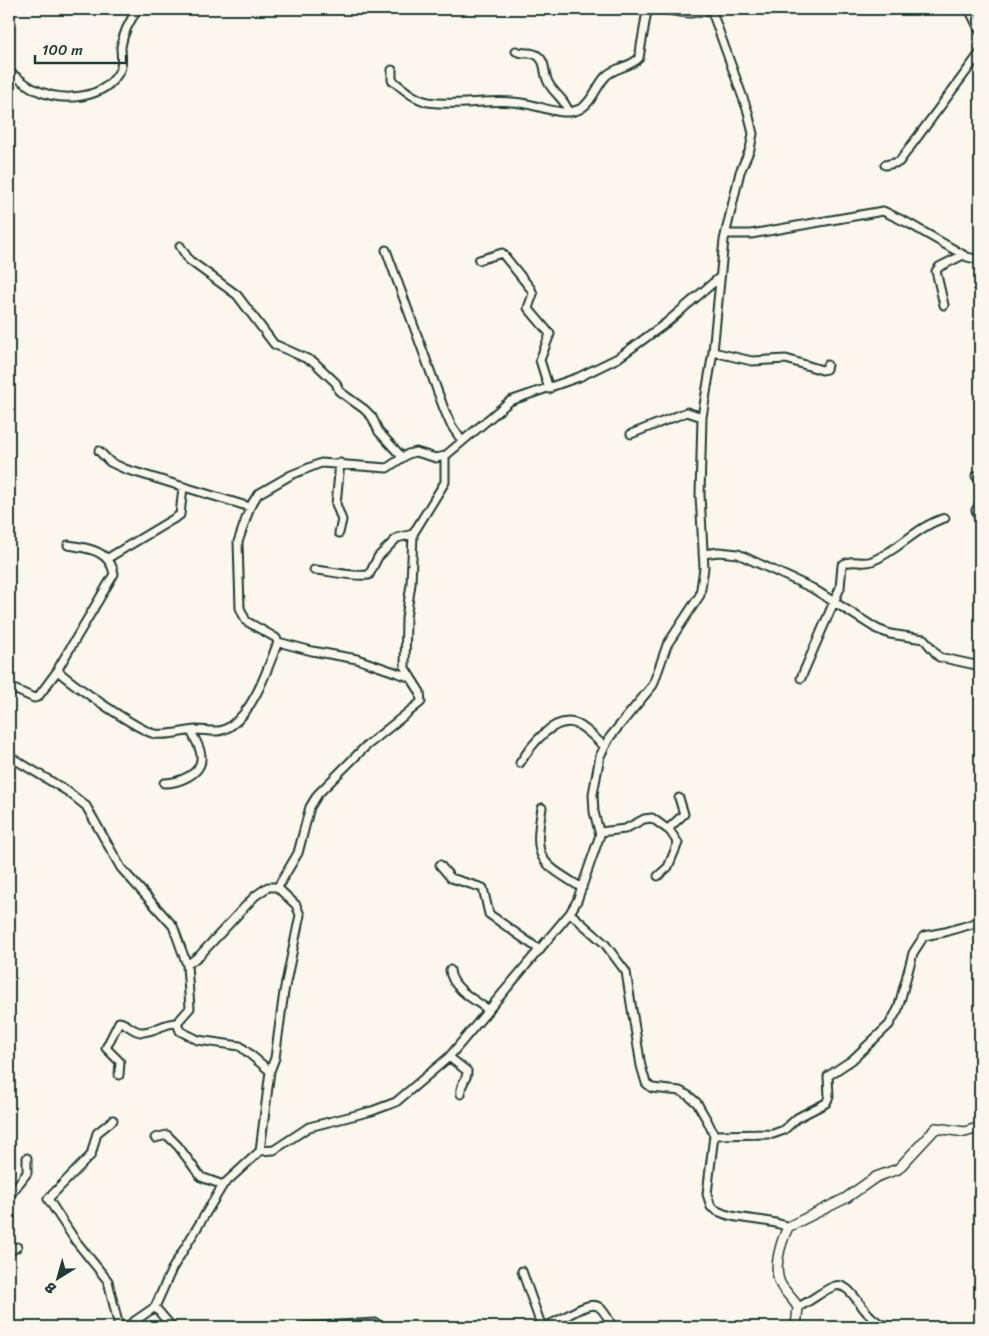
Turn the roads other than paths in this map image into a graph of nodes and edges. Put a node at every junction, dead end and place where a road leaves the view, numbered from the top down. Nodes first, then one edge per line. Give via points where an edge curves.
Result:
1 (138, 9) edge
2 (711, 9) edge
3 (969, 9) edge
4 (980, 31) edge
5 (516, 51) dead end
6 (980, 53) edge
7 (392, 70) dead end
8 (9, 72) edge
9 (568, 111) junction
10 (885, 165) dead end
11 (726, 234) junction
12 (180, 246) dead end
13 (386, 250) dead end
14 (963, 255) junction
15 (479, 260) dead end
16 (980, 260) edge
17 (720, 277) junction
18 (944, 305) dead end
19 (713, 352) junction
20 (827, 365) dead end
21 (549, 389) junction
22 (702, 417) junction
23 (631, 434) dead end
24 (462, 442) junction
25 (99, 451) dead end
26 (445, 456) junction
27 (402, 457) junction
28 (340, 464) junction
29 (183, 487) junction
30 (980, 504) edge
31 (250, 507) junction
32 (945, 518) dead end
33 (980, 523) edge
34 (339, 533) dead end
35 (414, 534) junction
36 (68, 545) dead end
37 (703, 554) junction
38 (108, 558) junction
39 (314, 570) dead end
40 (834, 603) junction
41 (278, 642) junction
42 (980, 666) edge
43 (58, 670) junction
44 (409, 677) junction
45 (801, 678) dead end
46 (9, 693) edge
47 (191, 731) junction
48 (604, 746) junction
49 (9, 756) edge
50 (520, 763) dead end
51 (164, 783) dead end
52 (679, 798) dead end
53 (542, 808) dead end
54 (668, 829) junction
55 (600, 832) junction
56 (440, 865) dead end
57 (658, 876) dead end
58 (279, 887) junction
59 (582, 888) junction
60 (570, 913) junction
61 (980, 919) edge
62 (540, 950) junction
63 (186, 965) junction
64 (450, 970) dead end
65 (489, 1010) junction
66 (177, 1023) junction
67 (449, 1057) junction
68 (270, 1071) junction
69 (119, 1076) dead end
70 (461, 1094) dead end
71 (112, 1120) dead end
72 (980, 1128) edge
73 (714, 1135) junction
74 (155, 1138) dead end
75 (260, 1151) junction
76 (27, 1158) dead end
77 (223, 1185) junction
78 (9, 1196) edge
79 (788, 1227) junction
80 (17, 1247) dead end
81 (9, 1252) edge
82 (522, 1271) dead end
83 (156, 1307) junction
84 (798, 1307) junction
85 (119, 1327) edge
86 (126, 1327) edge
87 (172, 1327) edge
88 (303, 1327) edge
89 (379, 1327) edge
90 (613, 1327) edge
91 (796, 1327) edge
92 (892, 1327) edge

1 - 8 street via 122,42 120,69 100,92 68,97 53,95 34,89
2 - 9 street via 694,14 647,11 639,58 610,72 582,108
2 - 11 street via 753,134 740,172
3 - 4 street
5 - 9 street via 534,53 544,62 547,81
6 - 10 street via 899,162
7 - 9 street via 392,80 427,102 502,101
11 - 14 street via 751,234 883,211
11 - 17 street
12 - 27 street via 189,260 237,294 274,344 310,359 336,383 340,391 364,409 379,432
13 - 24 street via 437,392
14 - 16 street
14 - 18 street via 936,271
15 - 21 street via 502,253 531,289 533,294 528,308 550,334 540,360
17 - 19 street
17 - 21 street via 618,358
19 - 20 street via 752,361 786,359 824,370
19 - 22 street
21 - 24 street via 510,401
22 - 23 street via 687,412
22 - 37 street via 700,495
24 - 26 street
25 - 29 street via 116,465
26 - 27 street via 436,458 416,452
26 - 35 street via 445,482
27 - 28 street via 387,468
28 - 31 street via 316,464 291,475 258,494
28 - 34 street via 336,504 342,520
29 - 31 street
29 - 38 street via 180,515
30 - 33 street via 976,510
31 - 41 street via 238,542 240,608 246,621
32 - 40 street via 926,525 871,561 844,562
35 - 39 street via 397,538 378,558 369,575 350,576
35 - 44 street via 405,645 405,668
36 - 38 street via 93,549
37 - 40 street via 738,554 802,583
37 - 48 street via 703,582 697,600 667,645 650,689
38 - 43 street via 113,577
40 - 42 street via 883,632 924,639 939,657
40 - 45 street
41 - 44 street via 357,659
41 - 47 street via 256,693 236,722 219,732
43 - 46 street via 38,697 14,689
43 - 47 street via 145,731 162,734
44 - 58 street via 420,692 421,702 366,747 318,794 310,807 298,853
47 - 51 street via 201,754 199,764 182,781
48 - 50 street via 578,725 561,724 535,742
48 - 55 street via 593,794
49 - 63 street via 86,806 121,868 173,926
52 - 54 street via 684,814
53 - 59 street via 539,830 541,856 549,868
54 - 55 street via 652,818 625,829
54 - 57 street via 678,840 677,847 665,870
55 - 59 street
56 - 62 street via 451,878 483,888 487,913
58 - 63 street via 268,887 255,896 200,955
58 - 68 street via 296,905 300,916
59 - 60 street
60 - 62 street
60 - 73 street via 605,944 626,972 644,1080 652,1088 680,1091 689,1096 703,1112
61 - 73 street via 922,938 913,953 894,1018 852,1060 828,1076 829,1097 826,1103 804,1113 779,1132
62 - 65 street
63 - 66 street via 189,1011
64 - 65 street via 452,979 465,993
65 - 67 street
66 - 68 street via 180,1031 189,1037 240,1046
66 - 69 street via 170,1022 144,1032 119,1022 106,1048 120,1062
67 - 70 street via 467,1071 460,1087
67 - 75 street via 396,1102 309,1127 274,1150
68 - 75 street
71 - 85 street via 97,1133 91,1155 48,1199 108,1281
72 - 79 street via 965,1132 936,1128 898,1169 876,1177 846,1198
73 - 79 street via 707,1194 711,1207 730,1215
74 - 77 street via 167,1135 200,1177
75 - 77 street
76 - 78 street via 27,1173
77 - 83 street via 172,1269
79 - 84 street via 780,1253 778,1276
80 - 81 street
82 - 90 street via 544,1326 594,1305 600,1307
83 - 86 street
83 - 87 street
84 - 91 street
84 - 92 street via 835,1286 845,1287 871,1318 880,1325
88 - 89 street via 376,1324

